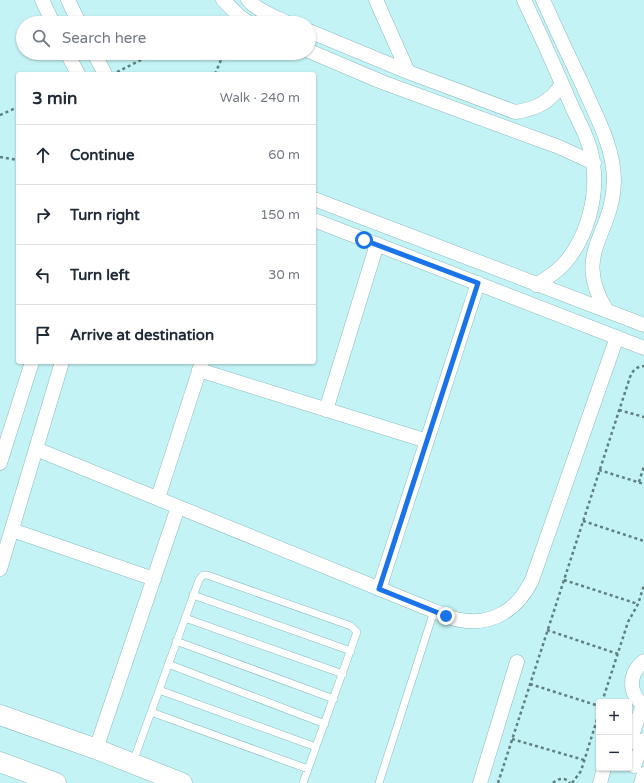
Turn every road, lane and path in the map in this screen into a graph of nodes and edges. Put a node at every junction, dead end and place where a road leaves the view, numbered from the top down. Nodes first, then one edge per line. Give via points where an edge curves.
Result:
1 (42, 0) edge
2 (68, 0) edge
3 (223, 0) edge
4 (248, 0) edge
5 (376, 0) edge
6 (524, 0) edge
7 (543, 0) edge
8 (50, 16) edge
9 (76, 16) edge
10 (239, 16) edge
11 (271, 16) edge
12 (316, 35) edge
13 (316, 54) edge
14 (71, 60) edge
15 (98, 60) edge
16 (141, 60) edge
17 (221, 60) edge
18 (77, 72) edge
19 (104, 72) edge
20 (117, 72) edge
21 (216, 72) edge
22 (408, 72) junction
23 (562, 84) junction
24 (16, 108) edge
25 (0, 115) edge
26 (0, 157) edge
27 (16, 160) edge
28 (594, 163) junction
29 (316, 200) edge
30 (316, 221) edge
31 (377, 244) junction
32 (478, 283) junction
33 (536, 285) junction
34 (607, 311) junction
35 (644, 325) edge
36 (617, 337) junction
37 (644, 348) edge
38 (31, 364) edge
39 (61, 364) edge
40 (200, 366) edge
41 (644, 366) edge
42 (326, 410) junction
43 (619, 410) junction
44 (644, 417) edge
45 (427, 442) junction
46 (2, 448) edge
47 (36, 449) junction
48 (0, 463) edge
49 (644, 466) edge
50 (599, 470) junction
51 (639, 482) junction
52 (644, 484) edge
53 (158, 498) junction
54 (178, 507) junction
55 (583, 521) junction
56 (12, 530) junction
57 (644, 541) edge
58 (0, 569) edge
59 (154, 579) junction
60 (564, 580) junction
61 (644, 585) edge
62 (379, 589) junction
63 (193, 595) junction
64 (638, 604) junction
65 (434, 611) junction
66 (185, 618) junction
67 (547, 630) junction
68 (176, 641) junction
69 (351, 651) junction
70 (618, 654) junction
71 (644, 661) edge
72 (517, 662) dead end
73 (168, 664) junction
74 (343, 674) junction
75 (530, 684) junction
76 (159, 690) junction
77 (334, 699) junction
78 (603, 699) edge
79 (596, 705) edge
80 (644, 705) edge
81 (151, 712) junction
82 (0, 715) edge
83 (596, 722) edge
84 (325, 724) junction
85 (632, 735) edge
86 (512, 739) junction
87 (644, 740) edge
88 (316, 748) junction
89 (96, 749) junction
90 (584, 760) junction
91 (0, 762) edge
92 (132, 763) junction
93 (308, 769) junction
94 (638, 769) edge
95 (603, 771) edge
96 (56, 783) edge
97 (182, 783) edge
98 (303, 783) edge
99 (379, 783) edge
100 (480, 783) edge
101 (498, 783) edge
102 (553, 783) edge
103 (571, 783) edge
104 (600, 783) edge
105 (641, 783) edge

1 - 8 street
2 - 9 street
3 - 10 street
4 - 11 street
5 - 22 street
6 - 23 street
7 - 34 street via 603,130 613,163 609,214 595,247 592,263 593,280 598,296
12 - 22 street
13 - 28 street
14 - 18 street
15 - 19 street
16 - 20 path
17 - 21 path
22 - 23 street via 515,112 543,105 554,96
23 - 28 street
24 - 25 path
26 - 27 path
28 - 33 street via 593,202 581,237 563,265
29 - 33 street
30 - 31 street
31 - 32 street
31 - 42 street
32 - 36 street
32 - 45 street
33 - 34 street
34 - 35 street
36 - 37 street
36 - 65 street via 526,592 508,611 485,621 459,620
38 - 46 street
39 - 47 street
40 - 42 street
40 - 53 street
41 - 43 path via 638,366 633,370
42 - 45 street
43 - 44 path
43 - 50 path
45 - 62 street
46 - 48 street
47 - 53 street
47 - 56 street
49 - 51 path
50 - 51 path
50 - 55 path
51 - 52 path
53 - 54 street
54 - 59 street
54 - 62 street
55 - 57 path
55 - 60 path
56 - 58 street
56 - 59 street
59 - 89 street
60 - 64 path
60 - 67 path
61 - 64 path
62 - 65 street
63 - 66 lane
63 - 69 lane
63 - 69 lane via 200,576 203,574 214,577 355,628 357,636
64 - 70 path via 628,622
65 - 99 lane
66 - 68 lane
66 - 74 lane
67 - 70 path
67 - 75 path
68 - 73 lane
68 - 77 lane
69 - 74 lane
70 - 78 path
71 - 80 street via 634,671 631,686 636,699
72 - 100 street
73 - 76 lane
73 - 84 lane
74 - 77 lane
75 - 79 path
75 - 86 path
76 - 81 lane
76 - 88 lane
77 - 84 lane
80 - 85 street
81 - 92 lane
81 - 93 lane
82 - 89 street
83 - 90 path
84 - 88 lane
86 - 90 path
86 - 101 path
87 - 94 street
88 - 93 lane
89 - 92 street
90 - 103 path
91 - 96 street
92 - 97 street
93 - 98 lane
94 - 105 street
95 - 104 street
102 - 103 path via 564,779

